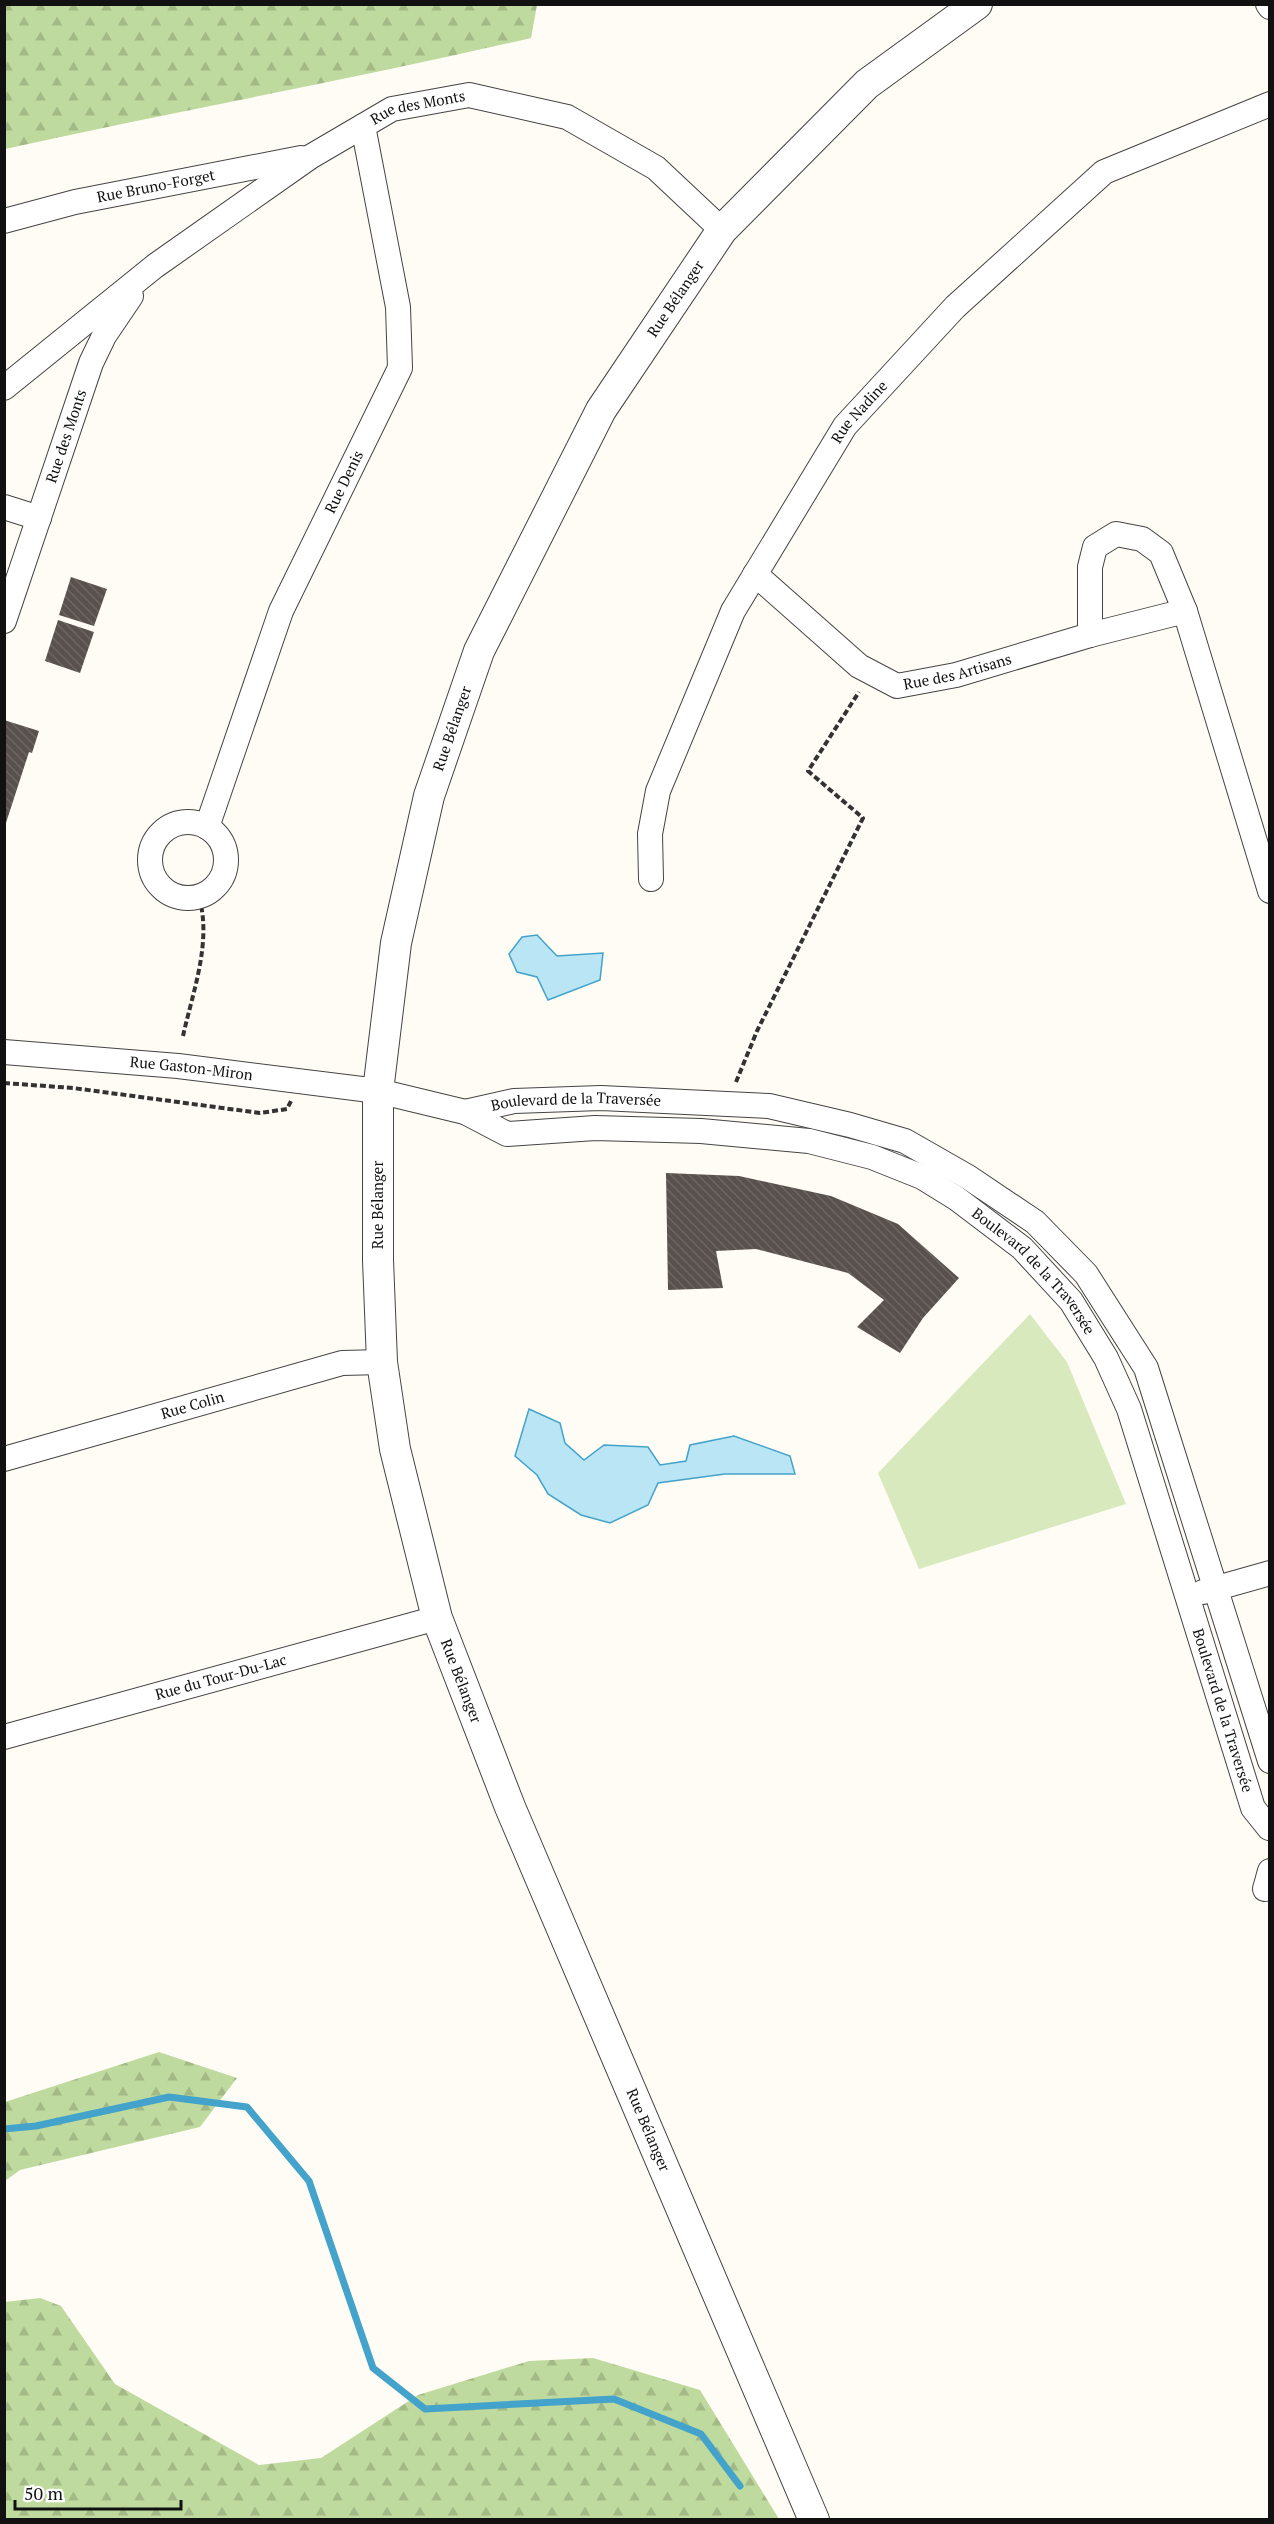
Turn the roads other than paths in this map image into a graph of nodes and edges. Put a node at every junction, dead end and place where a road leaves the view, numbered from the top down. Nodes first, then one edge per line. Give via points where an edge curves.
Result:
1 (977, 4) edge
2 (1269, 104) edge
3 (363, 126) junction
4 (310, 157) junction
5 (4, 221) edge
6 (722, 230) junction
7 (155, 266) junction
8 (4, 388) edge
9 (4, 507) edge
10 (39, 518) junction
11 (755, 574) junction
12 (1185, 611) junction
13 (4, 621) edge
14 (1090, 635) junction
15 (207, 827) junction
16 (651, 879) dead end
17 (1269, 891) edge
18 (4, 1052) edge
19 (378, 1091) junction
20 (465, 1112) junction
21 (382, 1362) junction
22 (4, 1459) edge
23 (1269, 1573) edge
24 (1216, 1589) junction
25 (1188, 1595) junction
26 (437, 1618) junction
27 (4, 1737) edge
28 (1269, 1761) edge
29 (1269, 1828) edge
30 (814, 2520) edge

1 - 6 street, Rue Bélanger via 867,84
2 - 11 street, Rue Nadine via 1104,172 955,307 845,426
3 - 4 street, Rue des Monts
3 - 6 street, Rue des Monts via 392,109 469,95 567,117 656,168
3 - 15 street, Rue Denis via 398,307 400,368 281,611
4 - 5 street, Rue Bruno-Forget via 75,202
4 - 7 street, Rue des Monts
6 - 19 street, Rue Bélanger via 601,411 479,651 429,796 396,943
7 - 8 street, Rue des Monts
7 - 10 street, Rue des Monts via 123,307 91,363
9 - 10 street
10 - 13 street, Rue des Monts
11 - 14 street, Rue des Artisans via 859,666 897,686 956,675
11 - 16 street, Rue Nadine via 733,611 658,791 650,834
12 - 14 street, Rue des Artisans
12 - 14 street via 1161,553 1142,539 1116,534 1095,547 1089,594
12 - 17 street
15 - 15 street via 183,822 171,825 157,838 149,855 152,874 163,890 180,897 199,897 219,882 225,864 224,846
18 - 19 street, Rue Gaston-Miron via 177,1066
19 - 20 street, Boulevard de la Traversée
19 - 21 street, Rue Bélanger
20 - 24 street, Boulevard de la Traversée via 514,1101 601,1098 769,1106 905,1141 968,1177 1035,1222 1086,1274 1146,1368
20 - 25 street, Boulevard de la Traversée via 507,1134 595,1128 701,1131 809,1141 872,1156 921,1177 956,1198 1022,1248 1071,1301 1106,1358 1129,1409
21 - 22 street, Rue Colin via 342,1363
21 - 26 street, Rue Bélanger via 395,1449
23 - 24 street
24 - 25 street
24 - 28 street, Boulevard de la Traversée
25 - 29 street, Boulevard de la Traversée via 1253,1808
26 - 27 street, Rue du Tour-Du-Lac
26 - 30 street, Rue Bélanger via 510,1807

